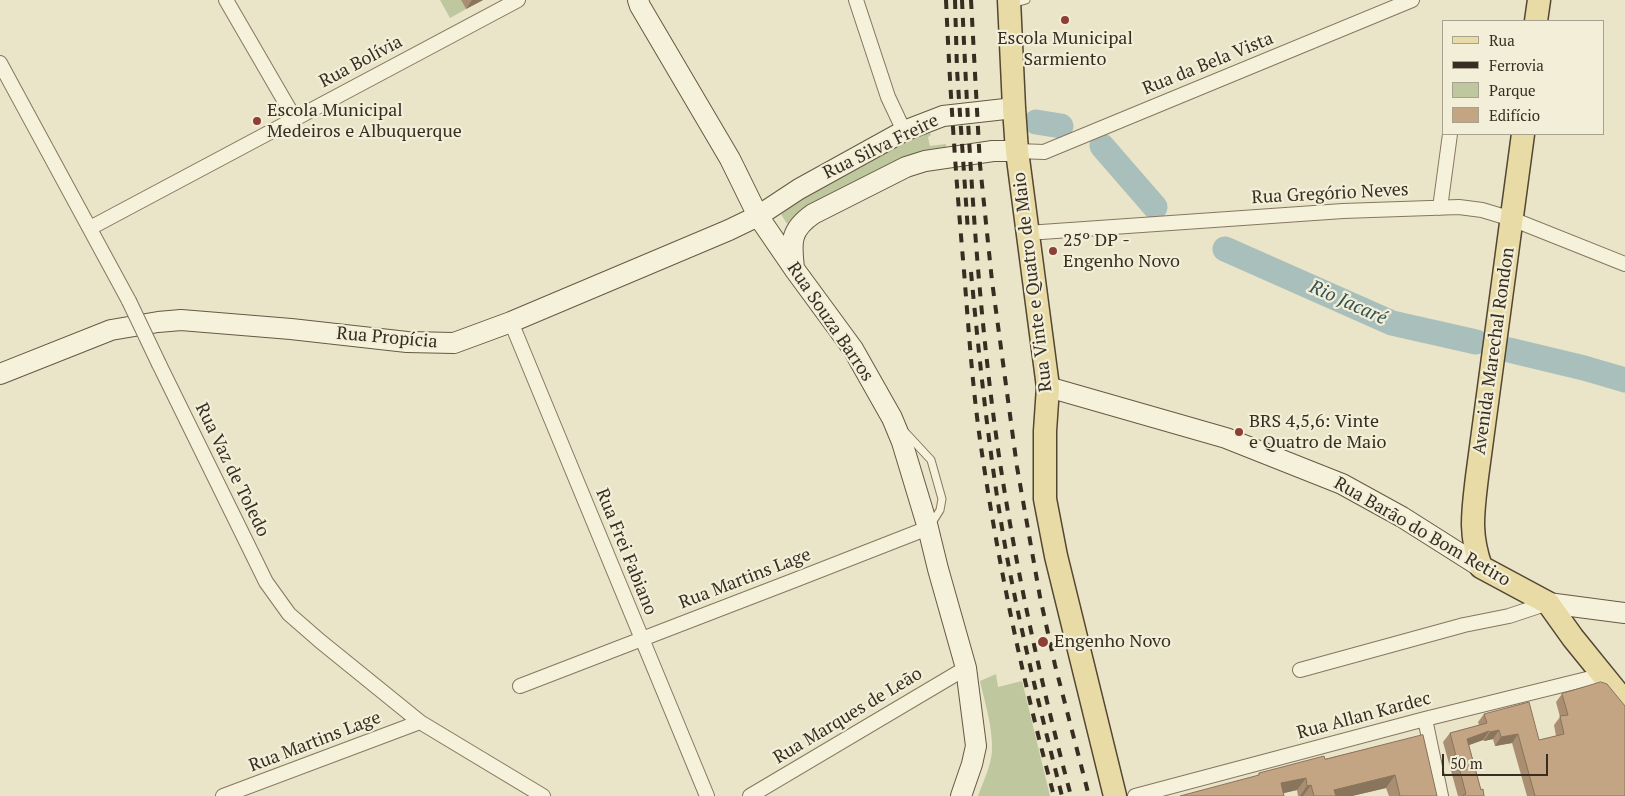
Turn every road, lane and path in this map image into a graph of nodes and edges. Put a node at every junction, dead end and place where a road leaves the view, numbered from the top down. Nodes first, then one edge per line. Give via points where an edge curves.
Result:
1 (226, 0) edge
2 (518, 0) edge
3 (638, 0) edge
4 (856, 0) edge
5 (1412, 0) edge
6 (1539, 0) edge
7 (1015, 2) edge
8 (1536, 20) edge
9 (0, 62) edge
10 (1014, 108) junction
11 (295, 119) junction
12 (904, 132) junction
13 (1450, 135) edge
14 (1523, 135) edge
15 (1017, 151) junction
16 (1440, 208) junction
17 (1512, 219) junction
18 (750, 220) junction
19 (90, 228) junction
20 (1027, 233) junction
21 (1625, 264) edge
22 (795, 270) junction
23 (511, 322) junction
24 (0, 374) edge
25 (1048, 386) junction
26 (928, 528) junction
27 (1481, 567) junction
28 (1548, 604) junction
29 (1625, 613) edge
30 (642, 639) junction
31 (966, 668) junction
32 (1300, 670) dead end
33 (1603, 675) junction
34 (520, 686) dead end
35 (1625, 702) edge
36 (1425, 719) junction
37 (420, 722) junction
38 (223, 796) edge
39 (543, 796) edge
40 (707, 796) edge
41 (750, 796) edge
42 (961, 796) edge
43 (1115, 796) edge
44 (1135, 796) edge
45 (1441, 796) edge

1 - 11 street
2 - 11 street, Rua Bolívia
3 - 18 main road, Rua Souza Barros via 730,159
4 - 12 street via 888,97
5 - 15 street, Rua da Bela Vista via 1044,152
6 - 8 main road
7 - 10 main road, Rua Vinte e Quatro de Maio
9 - 19 street, Rua Vaz de Toledo
10 - 12 main road, Rua Silva Freire via 943,116
10 - 15 main road, Rua Vinte e Quatro de Maio
11 - 19 street, Rua Bolívia
12 - 18 main road, Rua Silva Freire via 798,189
13 - 16 street
14 - 17 main road, Avenida Marechal Rondon
15 - 20 main road, Rua Vinte e Quatro de Maio
15 - 22 main road, Rua Silva Freire via 993,151 925,161 906,167 813,214 802,222 793,240
16 - 17 street, Rua Gregório Neves via 1482,210
16 - 20 street, Rua Gregório Neves via 1343,211
17 - 21 street, Rua Gregório Neves
17 - 27 main road, Avenida Marechal Rondon via 1472,520 1475,550
18 - 22 main road, Rua Souza Barros via 772,236
18 - 23 main road, Rua Propícia
19 - 37 street, Rua Vaz de Toledo, bridge via 266,582 289,614
20 - 25 main road, Rua Vinte e Quatro de Maio
22 - 26 main road, Rua Souza Barros via 853,349 892,418
23 - 24 main road, Rua Propícia via 454,343 181,320 158,322 111,330
23 - 30 street, Rua Frei Fabiano
25 - 27 main road, Rua Barão do Bom Retiro via 1226,438 1342,484
25 - 43 main road, Rua Vinte e Quatro de Maio via 1045,499
26 - 30 street, Rua Martins Lage
26 - 31 main road, Rua Souza Barros
27 - 28 main road, Rua Barão do Bom Retiro
28 - 29 main road, Rua Barão do Bom Retiro
28 - 32 street
28 - 33 main road
30 - 34 street, Rua Martins Lage
30 - 40 street, Rua Frei Fabiano
31 - 41 street, Rua Marques de Leão
31 - 42 main road, Rua Souza Barros via 976,746
33 - 35 main road
33 - 36 street, Rua Allan Kardec
36 - 44 street, Rua Allan Kardec
36 - 45 street
37 - 38 street, Rua Martins Lage
37 - 39 street, Rua Vaz de Toledo

